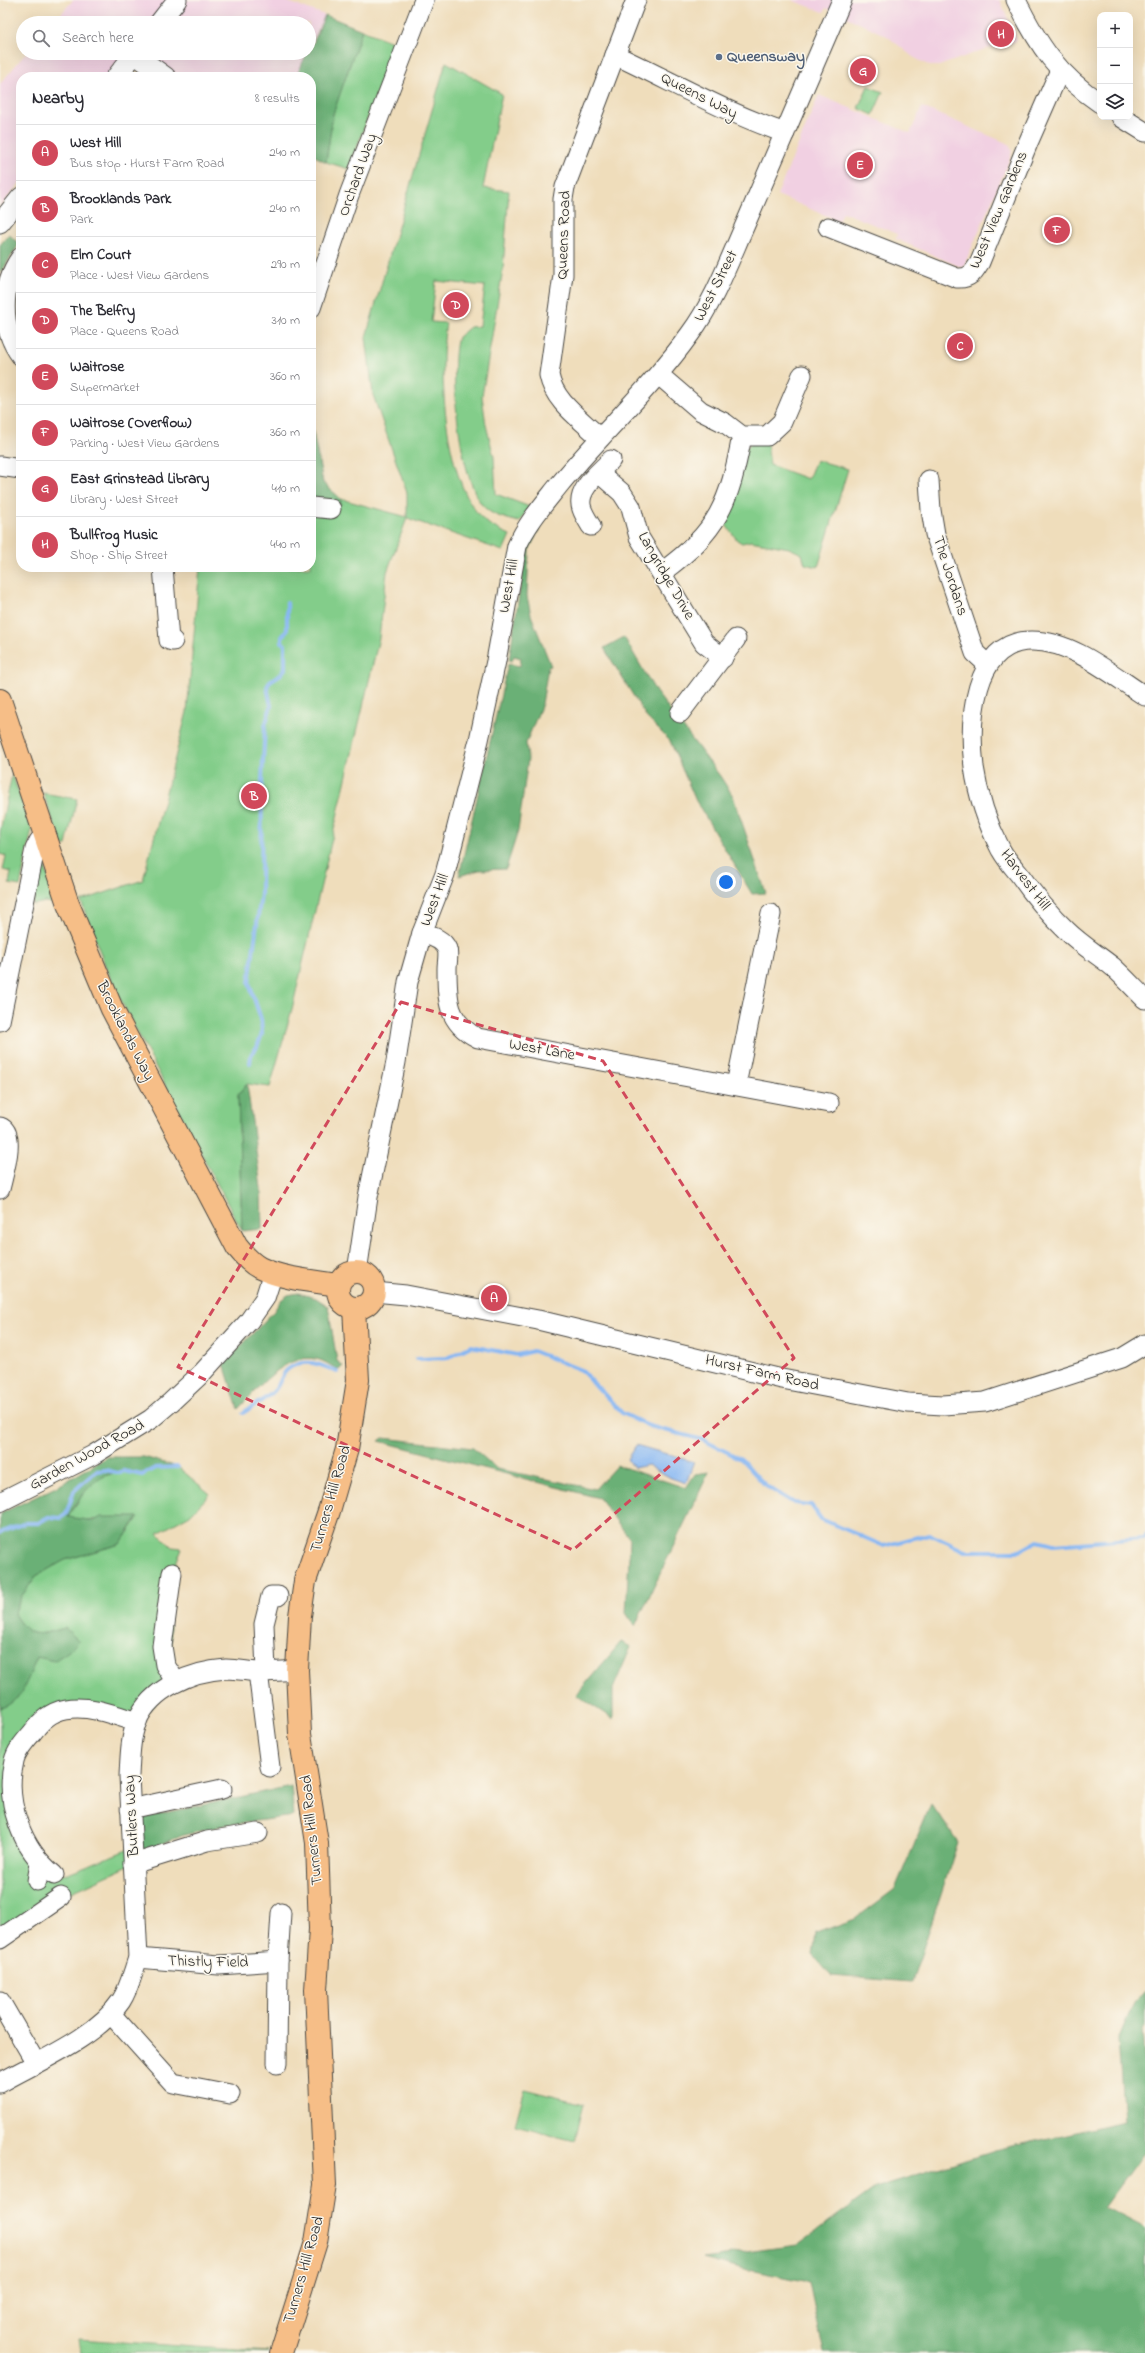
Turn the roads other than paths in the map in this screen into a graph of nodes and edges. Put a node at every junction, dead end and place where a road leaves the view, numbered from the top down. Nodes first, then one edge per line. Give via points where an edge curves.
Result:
1 (176, 0) edge
2 (424, 0) edge
3 (636, 0) edge
4 (842, 0) edge
5 (1016, 0) edge
6 (164, 16) edge
7 (615, 55) junction
8 (129, 60) edge
9 (142, 60) edge
10 (1060, 70) junction
11 (120, 72) edge
12 (159, 72) edge
13 (1097, 101) edge
14 (1126, 120) edge
15 (1145, 132) edge
16 (785, 133) junction
17 (16, 203) edge
18 (0, 223) edge
19 (828, 227) dead end
20 (16, 265) edge
21 (316, 293) edge
22 (16, 350) edge
23 (659, 375) junction
24 (793, 380) dead end
25 (742, 436) junction
26 (600, 438) junction
27 (0, 466) edge
28 (16, 468) edge
29 (929, 480) dead end
30 (316, 507) edge
31 (331, 508) dead end
32 (591, 526) dead end
33 (524, 531) joint
34 (162, 572) edge
35 (662, 572) junction
36 (736, 639) dead end
37 (173, 641) dead end
38 (723, 658) junction
39 (988, 665) junction
40 (1145, 696) edge
41 (0, 700) edge
42 (680, 714) dead end
43 (47, 838) junction
44 (771, 914) dead end
45 (422, 933) junction
46 (1145, 999) edge
47 (0, 1021) edge
48 (736, 1085) junction
49 (829, 1103) dead end
50 (0, 1127) edge
51 (0, 1189) edge
52 (357, 1272) junction
53 (273, 1273) junction
54 (338, 1285) junction
55 (374, 1292) junction
56 (354, 1308) junction
57 (1145, 1344) edge
58 (0, 1502) edge
59 (172, 1573) dead end
60 (278, 1596) dead end
61 (296, 1670) junction
62 (262, 1671) junction
63 (176, 1682) junction
64 (137, 1722) junction
65 (270, 1767) dead end
66 (222, 1789) dead end
67 (130, 1809) junction
68 (258, 1833) dead end
69 (133, 1864) junction
70 (44, 1873) dead end
71 (61, 1897) dead end
72 (281, 1913) dead end
73 (0, 1939) edge
74 (138, 1958) junction
75 (278, 1961) junction
76 (0, 2001) edge
77 (111, 2014) junction
78 (36, 2062) junction
79 (276, 2064) dead end
80 (0, 2083) edge
81 (230, 2094) dead end
82 (281, 2353) edge

1 - 6 street
2 - 21 street, Orchard Way via 349,195
3 - 7 street, Queens Road
4 - 16 street, West Street
5 - 10 street via 1036,40
7 - 16 street, Queens Way via 745,120
7 - 26 street, Queens Road via 565,187 564,275 549,375 558,398
8 - 11 street
9 - 12 street
10 - 13 street
10 - 19 street, West View Gardens via 974,273 966,278 957,278
14 - 15 street
16 - 23 street, West Street via 706,310
17 - 18 street
20 - 22 street via 6,280 2,318 7,338
23 - 25 street via 701,411 725,423
23 - 26 street, West Street
24 - 25 street via 782,422 775,430 767,436
25 - 35 street via 734,477 717,518 691,551
26 - 33 street, West Street
27 - 28 street
29 - 39 street, The Jordans via 935,534 975,653
30 - 31 street
32 - 35 street, Langridge Drive via 580,500 585,488 605,467 631,507 639,537
33 - 45 street, West Hill via 514,559 496,660 472,770 445,874
34 - 37 street via 169,640
35 - 38 street, Langridge Drive via 704,643
36 - 38 street
38 - 42 street
39 - 40 street, Harvest Hill via 1003,648 1015,643 1032,640 1054,644 1078,654
39 - 46 street, Harvest Hill via 974,707 974,767 985,811 1002,851 1033,894 1066,931 1114,968
41 - 43 main road, Brooklands Way
43 - 47 street via 39,841 35,849
43 - 53 main road, Brooklands Way via 68,904 112,1009 237,1247 253,1263
44 - 48 street
45 - 48 street, West Lane via 440,940 447,950 447,996 451,1011 462,1027 478,1038
45 - 52 street, West Hill via 408,982 396,1062 368,1197
48 - 49 street, West Lane
50 - 51 street via 7,1133 9,1142
52 - 54 main road via 349,1273
52 - 55 main road via 366,1275 372,1283
53 - 54 main road, Brooklands Way
53 - 58 street, Garden Wood Road via 264,1298 249,1321 202,1373 151,1419 93,1455
54 - 56 main road via 339,1296 344,1304
55 - 56 main road via 370,1301
55 - 57 street, Hurst Farm Road via 538,1320 782,1379 922,1404 984,1402 1108,1363
56 - 61 main road, Turners Hill Road via 358,1380 346,1449 329,1511 305,1581
59 - 63 street via 162,1646 165,1665
60 - 62 street via 272,1596 264,1624
61 - 62 street, Butlers Way
61 - 82 main road, Turners Hill Road via 300,1734 317,1843 320,1929 316,1990 325,2185 316,2242
62 - 63 street, Butlers Way via 226,1669 191,1676
62 - 65 street
63 - 64 street, Butlers Way via 144,1709
64 - 67 street, Butlers Way via 130,1751
64 - 70 street via 103,1711 66,1709 43,1718 24,1742 14,1760 11,1790 19,1824
66 - 67 street
67 - 69 street, Butlers Way
68 - 69 street, Butlers Way via 207,1841
69 - 74 street
71 - 73 street
72 - 75 street
74 - 75 street, Thistly Field via 219,1966
74 - 77 street via 121,2000
75 - 79 street
76 - 78 street
77 - 78 street via 70,2044
77 - 81 street via 173,2083
78 - 80 street

